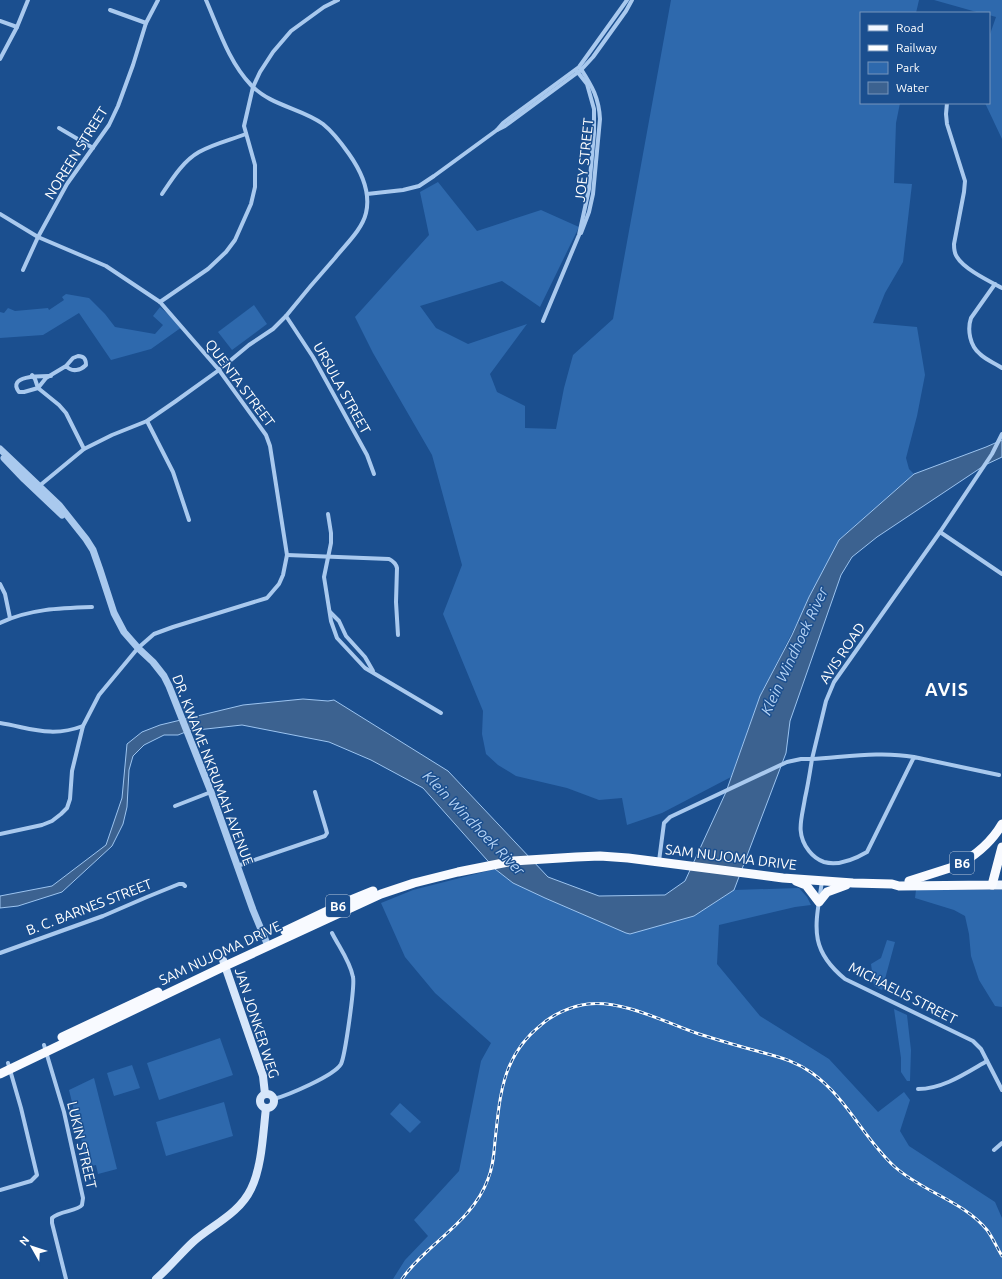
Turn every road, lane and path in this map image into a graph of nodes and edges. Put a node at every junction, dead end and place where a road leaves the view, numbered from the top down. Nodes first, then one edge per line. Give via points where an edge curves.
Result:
1 (28, 0) edge
2 (158, 0) edge
3 (206, 0) edge
4 (338, 0) edge
5 (627, 0) edge
6 (632, 0) edge
7 (110, 10) dead end
8 (0, 21) edge
9 (146, 23) junction
10 (17, 27) junction
11 (0, 59) edge
12 (579, 70) junction
13 (253, 87) junction
14 (947, 104) edge
15 (59, 128) dead end
16 (246, 134) junction
17 (93, 148) junction
18 (162, 194) dead end
19 (367, 194) junction
20 (0, 214) edge
21 (38, 237) junction
22 (23, 270) dead end
23 (995, 284) junction
24 (1002, 288) edge
25 (160, 302) junction
26 (286, 316) junction
27 (543, 321) dead end
28 (66, 366) junction
29 (1002, 368) edge
30 (219, 370) junction
31 (32, 376) junction
32 (51, 376) junction
33 (38, 388) junction
34 (147, 421) junction
35 (1002, 434) edge
36 (1000, 440) edge
37 (0, 449) edge
38 (84, 449) junction
39 (0, 453) edge
40 (374, 474) dead end
41 (37, 488) junction
42 (328, 514) dead end
43 (189, 520) dead end
44 (940, 532) junction
45 (287, 555) junction
46 (328, 556) junction
47 (1002, 574) edge
48 (0, 584) edge
49 (92, 607) dead end
50 (330, 612) junction
51 (10, 618) junction
52 (0, 623) edge
53 (398, 634) dead end
54 (138, 648) junction
55 (362, 652) junction
56 (356, 659) junction
57 (373, 672) junction
58 (441, 713) dead end
59 (0, 723) edge
60 (83, 726) junction
61 (914, 757) junction
62 (812, 759) junction
63 (999, 775) dead end
64 (211, 792) junction
65 (315, 792) dead end
66 (175, 806) dead end
67 (1002, 824) edge
68 (0, 834) edge
69 (1002, 847) edge
70 (658, 862) junction
71 (237, 866) junction
72 (783, 878) junction
73 (822, 881) junction
74 (909, 881) junction
75 (995, 882) edge
76 (853, 883) junction
77 (892, 884) junction
78 (1002, 885) edge
79 (186, 886) dead end
80 (819, 902) junction
81 (332, 933) dead end
82 (267, 943) junction
83 (0, 953) edge
84 (224, 963) junction
85 (45, 1048) junction
86 (987, 1061) junction
87 (3, 1069) edge
88 (918, 1090) dead end
89 (1002, 1090) edge
90 (265, 1094) junction
91 (274, 1099) junction
92 (266, 1108) junction
93 (1002, 1144) edge
94 (994, 1150) dead end
95 (0, 1190) edge
96 (66, 1279) edge
97 (156, 1279) edge

1 - 10 street
2 - 9 street, NOREEN STREET
3 - 13 street via 240,73
4 - 13 street via 291,31 273,52
5 - 12 street
6 - 12 street via 593,57
7 - 9 street
8 - 10 street
9 - 17 street, NOREEN STREET via 118,106
10 - 11 street
12 - 19 street via 506,126 419,186
12 - 27 street, JOEY STREET via 597,96 600,108 593,194 583,230
13 - 16 street via 245,119
13 - 19 street via 279,104 324,125 355,162
14 - 23 street via 947,124 965,181 954,244 956,257
15 - 17 street
16 - 18 street via 199,152 187,162
16 - 25 street via 256,176 251,204 241,228 217,261
17 - 21 street, NOREEN STREET via 67,184
19 - 26 street via 366,214 356,232
20 - 21 street, QUENTA STREET
21 - 22 street, NOREEN STREET
21 - 25 street, QUENTA STREET via 106,266
23 - 24 street
23 - 29 street via 971,318 969,331 978,352
25 - 30 street, QUENTA STREET
26 - 30 street
26 - 40 street, URSULA STREET via 313,357 367,455
28 - 28 street via 78,356 86,361 86,365 79,370 71,370
28 - 32 street
30 - 34 street
30 - 45 street, QUENTA STREET via 266,435 270,446
31 - 32 street
31 - 33 street
31 - 33 street via 18,382 16,388 19,392 24,392
32 - 33 street
33 - 38 street via 66,413
34 - 38 street
34 - 43 street via 173,472
35 - 36 street, AVIS ROAD
36 - 44 street, AVIS ROAD
37 - 41 street, DR. KWAME NKRUMAH AVENUE
38 - 41 street
39 - 41 street, DR. KWAME NKRUMAH AVENUE
41 - 54 street, DR. KWAME NKRUMAH AVENUE via 78,528 93,550 114,613 124,632
42 - 46 street via 331,543
44 - 47 street
44 - 62 street, AVIS ROAD via 834,682 826,702
45 - 46 street
45 - 54 street, QUENTA STREET via 279,584 267,598 154,634
46 - 50 street via 324,577
46 - 53 street via 389,559 396,564
48 - 51 street
49 - 51 street via 54,608
50 - 55 street via 339,621 346,636
50 - 56 street via 337,638
51 - 52 street
54 - 60 street, QUENTA STREET via 99,695
54 - 64 street, DR. KWAME NKRUMAH AVENUE via 164,676
55 - 56 street via 362,656
55 - 57 street
56 - 57 street
57 - 58 street
59 - 60 street via 49,732 63,732
60 - 68 street, QUENTA STREET via 72,771 67,808 52,821 42,825
61 - 62 street via 882,754
61 - 62 street, AVIS ROAD via 867,852 848,861 828,863 819,860 812,853 804,844 801,833
61 - 63 street
62 - 70 street via 787,762 670,817 664,823
64 - 66 street
64 - 71 street, DR. KWAME NKRUMAH AVENUE
65 - 71 street via 327,833 325,836
67 - 74 highway, B6 via 978,853 956,866
69 - 75 highway, B6
70 - 72 highway, SAM NUJOMA DRIVE / B6
70 - 82 highway, SAM NUJOMA DRIVE / B6 via 600,856 550,858 513,861 458,872 427,875 378,889 346,902
71 - 82 street, DR. KWAME NKRUMAH AVENUE
72 - 73 highway, SAM NUJOMA DRIVE / B6
72 - 80 highway via 806,885
73 - 76 highway, SAM NUJOMA DRIVE / B6
73 - 80 street, MICHAELIS STREET
74 - 75 highway, B6
74 - 77 highway, B6
75 - 77 highway, SAM NUJOMA DRIVE / B6 via 899,886
75 - 78 main road, SAM NUJOMA DRIVE
76 - 77 highway, SAM NUJOMA DRIVE / B6
76 - 80 highway via 830,890
79 - 83 street, B. C. BARNES STREET via 179,884 103,916
80 - 86 street, MICHAELIS STREET via 816,920 819,948 837,972 845,979 971,1040 981,1049
81 - 91 street via 353,978 345,1051 341,1064 336,1070 315,1082
82 - 84 highway, SAM NUJOMA DRIVE / B6
84 - 85 highway, SAM NUJOMA DRIVE / B6
84 - 90 main road, JAN JONKER WEG via 263,1076
85 - 87 highway, SAM NUJOMA DRIVE / B6
85 - 96 street, LUKIN STREET via 64,1112 83,1198 79,1207 58,1213 52,1218
86 - 88 street via 944,1084 928,1090
86 - 89 street, MICHAELIS STREET
87 - 95 street via 37,1175 31,1182
90 - 91 main road, JAN JONKER WEG via 270,1094
90 - 92 main road, JAN JONKER WEG via 260,1101 261,1106
91 - 92 main road, JAN JONKER WEG via 272,1106
92 - 97 main road, JAN JONKER WEG via 257,1169 246,1198 232,1214 188,1247
93 - 94 street

